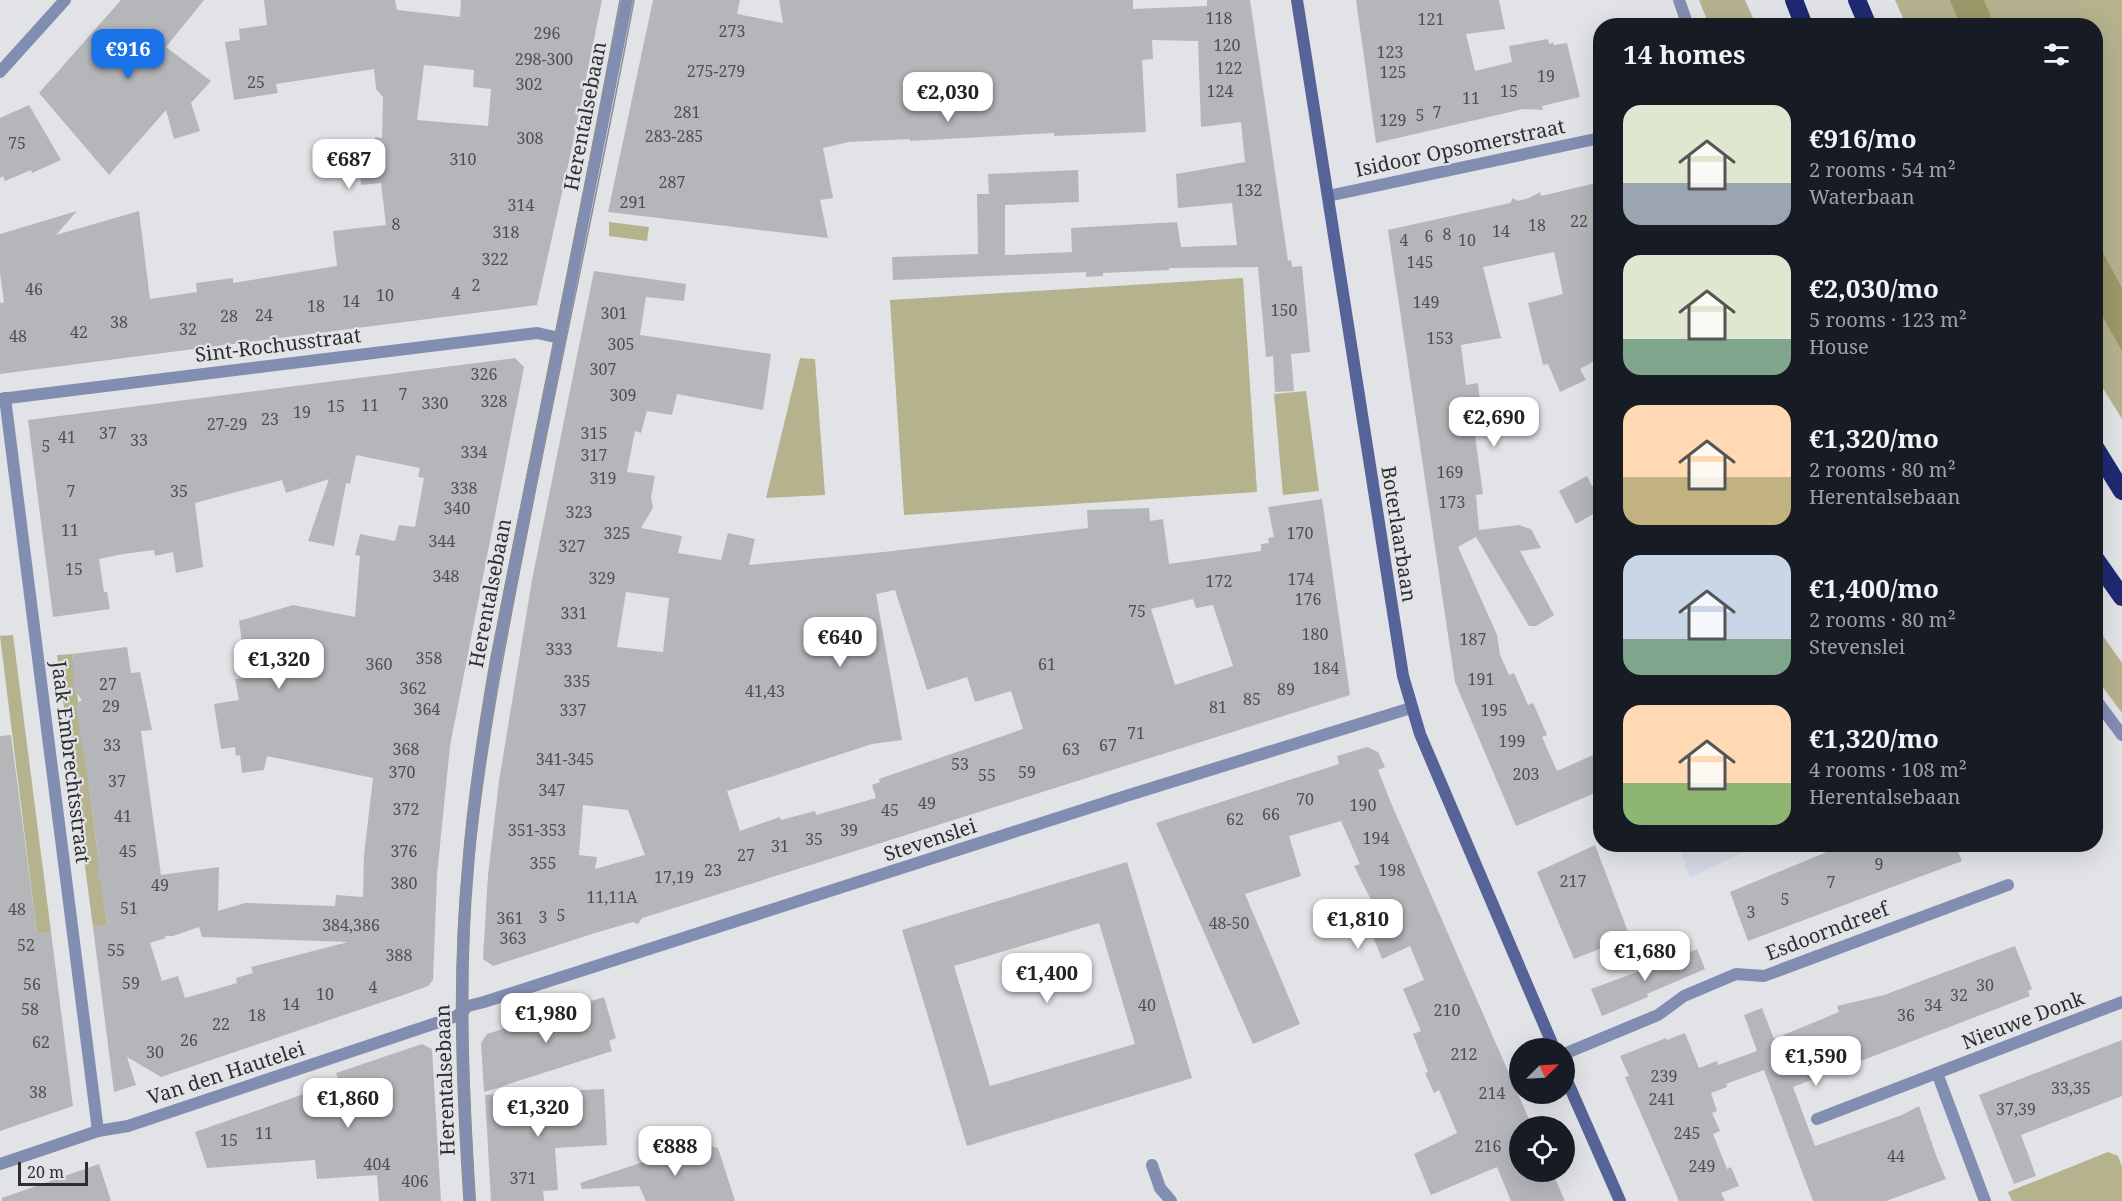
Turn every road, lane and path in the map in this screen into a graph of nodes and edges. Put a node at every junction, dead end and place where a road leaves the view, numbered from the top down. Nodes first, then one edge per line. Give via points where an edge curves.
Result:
1 (65, 0) edge
2 (627, 0) edge
3 (1297, 0) edge
4 (1679, 0) edge
5 (1794, 0) edge
6 (1857, 0) edge
7 (1685, 18) edge
8 (1801, 18) edge
9 (1865, 18) edge
10 (0, 72) edge
11 (1593, 139) edge
12 (1328, 196) junction
13 (560, 338) junction
14 (2, 399) edge
15 (2103, 460) edge
16 (2122, 491) edge
17 (2103, 570) edge
18 (2122, 597) edge
19 (1411, 708) junction
20 (2103, 709) edge
21 (2122, 735) edge
22 (2007, 885) dead end
23 (2122, 1002) edge
24 (462, 1011) junction
25 (1550, 1038) edge
26 (1575, 1049) edge
27 (1937, 1073) junction
28 (1575, 1099) edge
29 (1817, 1119) dead end
30 (98, 1131) junction
31 (0, 1164) edge
32 (1152, 1165) dead end
33 (470, 1201) edge
34 (1171, 1201) edge
35 (1620, 1201) edge
36 (1985, 1201) edge

1 - 10 street
2 - 13 street, Herentalsebaan
3 - 12 main road, Boterlaarbaan
4 - 7 street
5 - 8 highway
6 - 9 highway
11 - 12 street, Isidoor Opsomerstraat
12 - 19 main road, Boterlaarbaan via 1397,646
13 - 14 street, Sint-Rochusstraat via 537,333
13 - 24 street, Herentalsebaan via 484,733 468,867
14 - 30 street, Jaak Embrechtsstraat
15 - 16 highway
17 - 18 highway
19 - 24 street, Stevenslei via 468,1005
19 - 25 main road, Boterlaarbaan
20 - 21 street
22 - 26 street, Esdoorndreef via 1764,976 1736,974 1684,996 1658,1015
23 - 27 street, Nieuwe Donk
24 - 30 street, Van den Hautelei via 128,1126
24 - 33 street, Herentalsebaan
27 - 29 street, Nieuwe Donk
27 - 36 street
28 - 35 main road
30 - 31 street, Van den Hautelei
32 - 34 street

